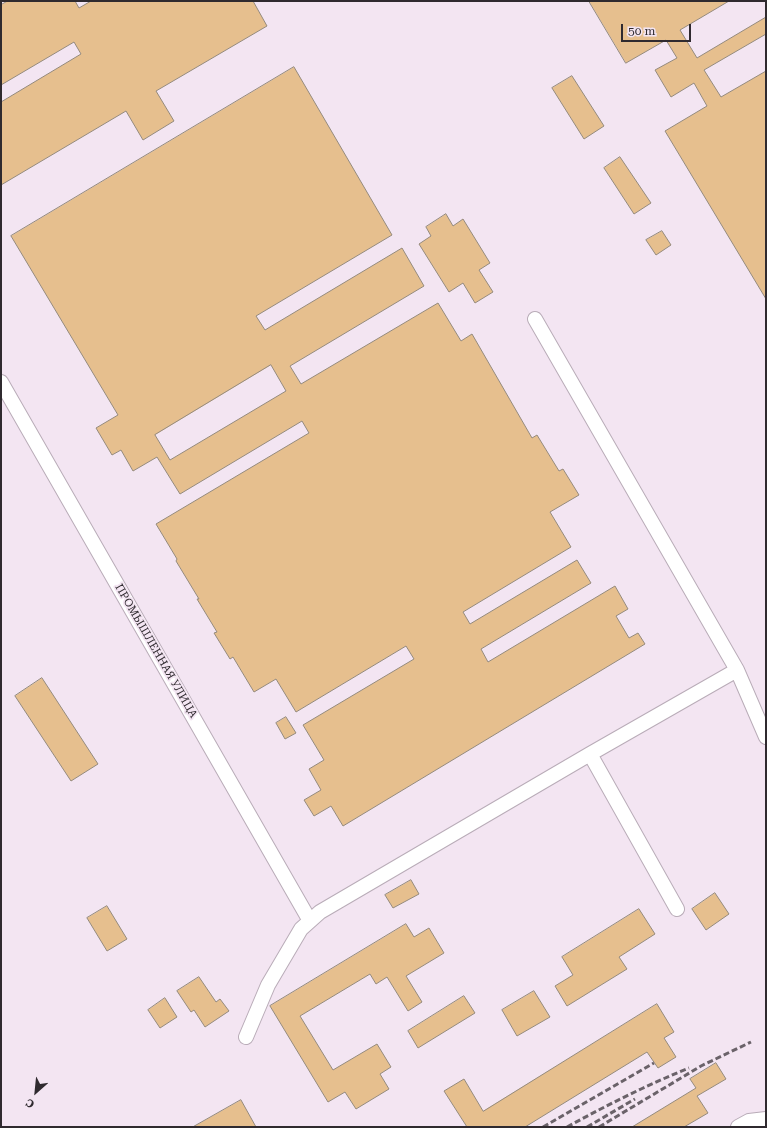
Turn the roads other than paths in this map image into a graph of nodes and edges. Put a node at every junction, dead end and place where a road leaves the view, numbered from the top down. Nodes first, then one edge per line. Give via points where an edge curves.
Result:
1 (535, 319) dead end
2 (1, 382) edge
3 (737, 670) junction
4 (766, 738) edge
5 (590, 754) junction
6 (677, 909) dead end
7 (310, 921) junction
8 (246, 1038) dead end
9 (766, 1120) edge
10 (738, 1127) edge

1 - 3 street
2 - 7 street, ПРОМЫШЛЕННАЯ УЛИЦА
3 - 4 street
3 - 5 street
5 - 6 street
5 - 7 street via 327,908
7 - 8 street via 300,929 268,985
9 - 10 street via 749,1121

